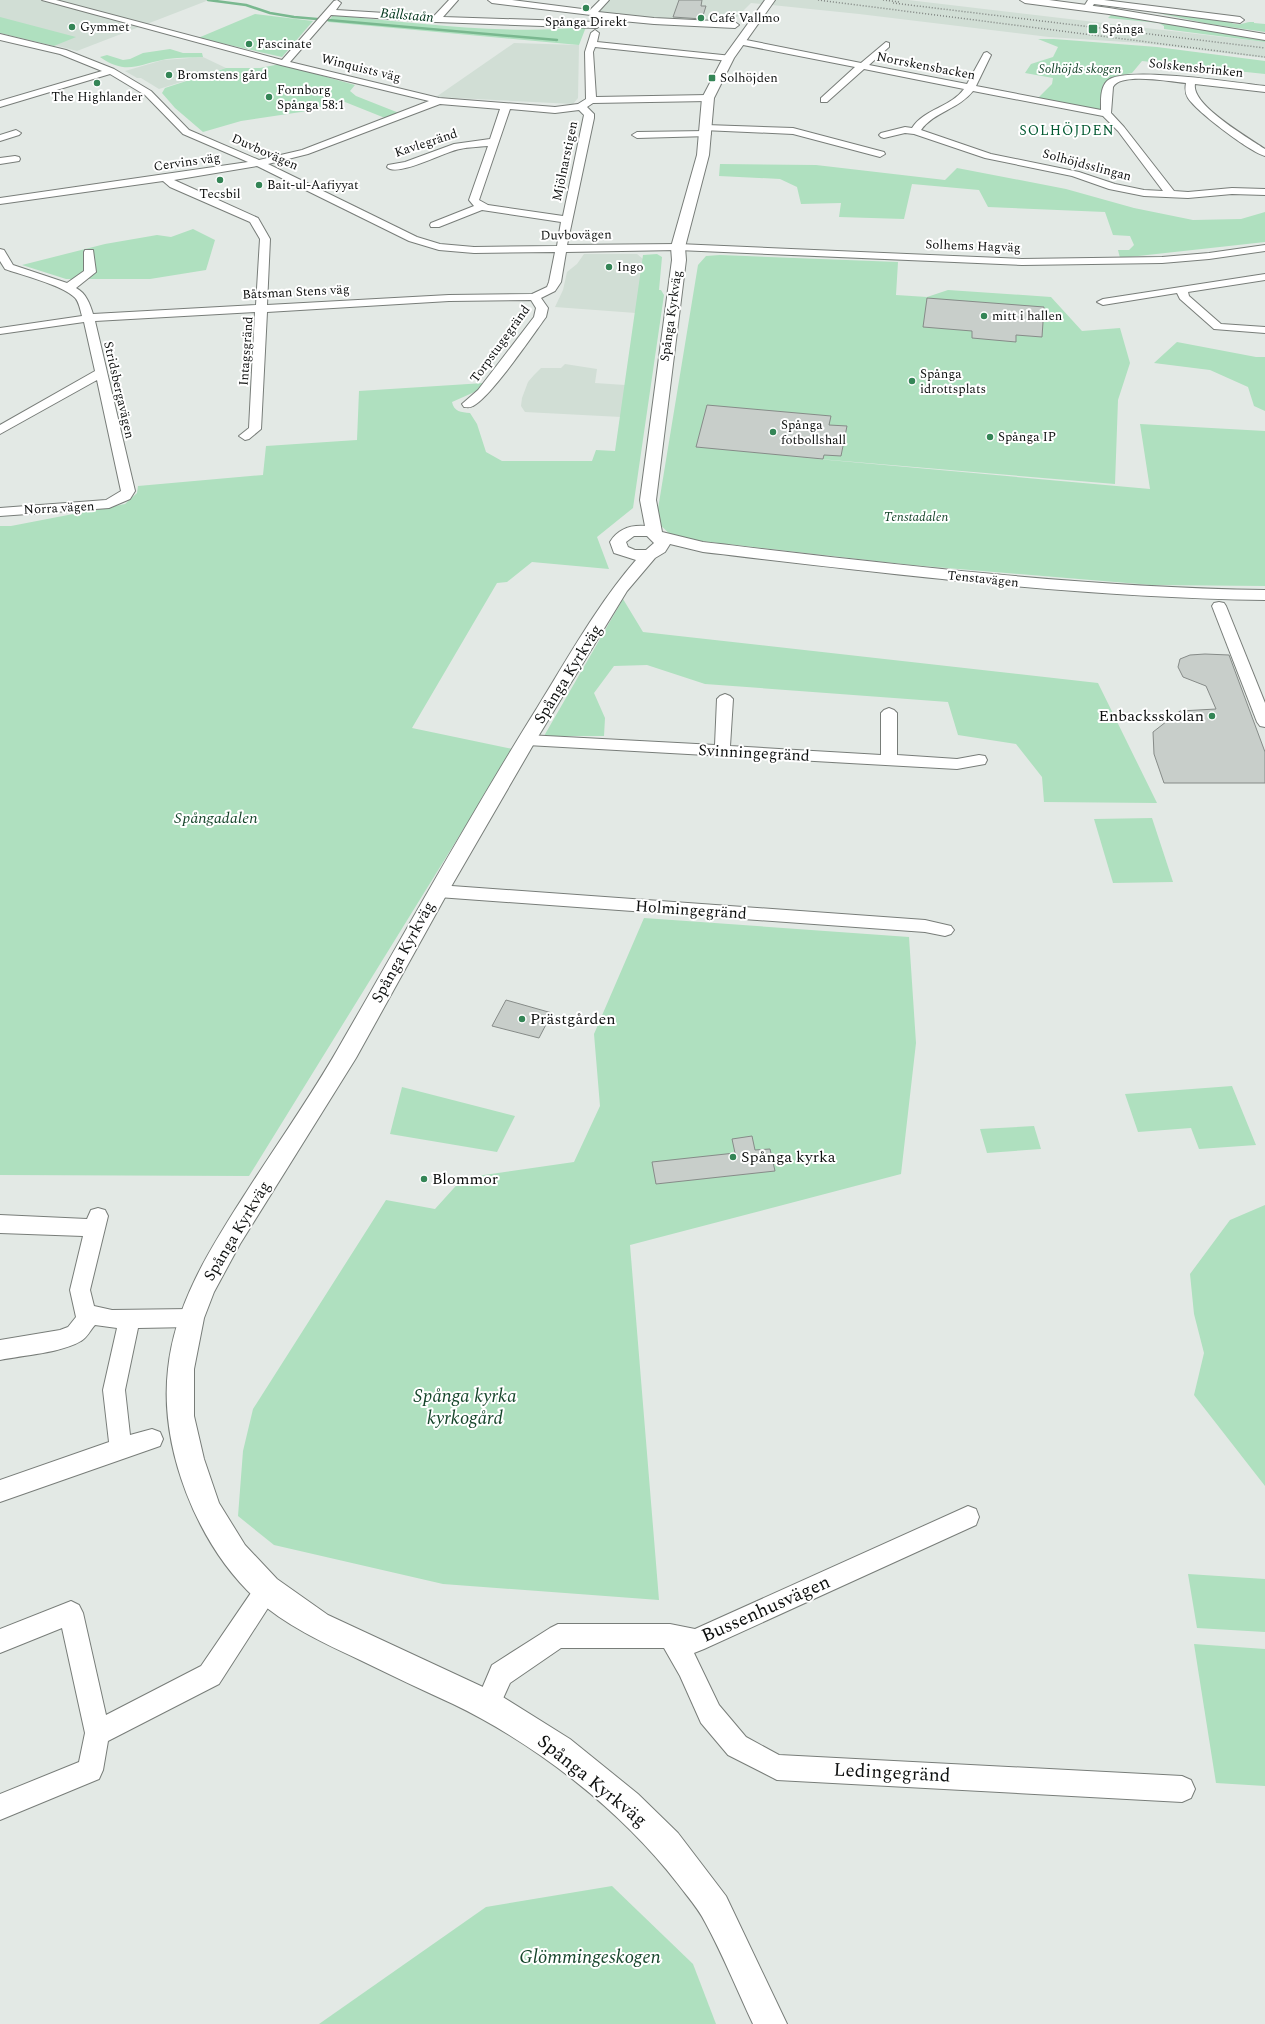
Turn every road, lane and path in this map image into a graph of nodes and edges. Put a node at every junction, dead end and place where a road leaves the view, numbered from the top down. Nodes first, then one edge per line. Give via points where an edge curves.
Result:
1 (46, 0) edge
2 (341, 0) edge
3 (454, 0) edge
4 (492, 0) edge
5 (605, 0) edge
6 (770, 0) edge
7 (1025, 0) edge
8 (1087, 8) junction
9 (329, 12) junction
10 (596, 14) junction
11 (436, 19) junction
12 (1240, 20) dead end
13 (654, 21) junction
14 (735, 25) dead end
15 (597, 26) junction
16 (0, 37) edge
17 (1265, 37) edge
18 (741, 42) junction
19 (592, 44) junction
20 (886, 45) dead end
21 (645, 48) junction
22 (987, 55) dead end
23 (729, 58) junction
24 (284, 63) junction
25 (862, 66) junction
26 (111, 71) junction
27 (1191, 82) junction
28 (972, 88) junction
29 (1265, 89) edge
30 (708, 98) junction
31 (590, 100) junction
32 (824, 100) dead end
33 (439, 101) junction
34 (1, 102) edge
35 (506, 106) junction
36 (581, 107) junction
37 (1106, 114) junction
38 (706, 131) junction
39 (915, 131) junction
40 (16, 133) dead end
41 (637, 135) dead end
42 (884, 135) dead end
43 (0, 138) edge
44 (493, 142) junction
45 (1265, 153) edge
46 (880, 154) dead end
47 (15, 159) dead end
48 (0, 162) edge
49 (258, 163) junction
50 (392, 167) dead end
51 (165, 178) junction
52 (1171, 194) junction
53 (1263, 194) edge
54 (0, 201) edge
55 (482, 207) junction
56 (567, 220) junction
57 (435, 225) dead end
58 (678, 247) junction
59 (1265, 248) edge
60 (562, 250) junction
61 (0, 252) edge
62 (89, 252) dead end
63 (1221, 254) junction
64 (5, 267) edge
65 (1259, 278) edge
66 (68, 288) junction
67 (1265, 289) edge
68 (1182, 290) junction
69 (534, 297) junction
70 (1103, 302) dead end
71 (263, 308) junction
72 (89, 318) junction
73 (1265, 330) edge
74 (0, 331) edge
75 (100, 373) junction
76 (468, 404) dead end
77 (0, 430) edge
78 (245, 436) dead end
79 (648, 500) junction
80 (118, 501) joint
81 (0, 512) edge
82 (627, 533) junction
83 (656, 534) junction
84 (703, 547) junction
85 (624, 552) junction
86 (652, 554) junction
87 (620, 590) junction
88 (1265, 595) edge
89 (1219, 606) dead end
90 (725, 698) dead end
91 (889, 713) dead end
92 (1265, 722) edge
93 (527, 740) junction
94 (722, 751) junction
95 (889, 760) junction
96 (979, 760) dead end
97 (438, 891) junction
98 (945, 930) dead end
99 (0, 1224) edge
100 (91, 1314) junction
101 (191, 1318) junction
102 (129, 1319) junction
103 (0, 1350) edge
104 (152, 1440) dead end
105 (121, 1448) junction
106 (0, 1491) edge
107 (968, 1517) dead end
108 (267, 1589) junction
109 (670, 1636) junction
110 (0, 1641) edge
111 (488, 1705) junction
112 (97, 1733) junction
113 (1182, 1789) dead end
114 (0, 1807) edge
115 (770, 2024) edge

1 - 24 street, Winquists väg
2 - 9 street
3 - 11 street
4 - 10 street
5 - 10 street
6 - 18 street, Spånga Kyrkväg
7 - 8 street
8 - 12 street via 1092,1
8 - 17 street
9 - 11 street
9 - 24 street
10 - 13 street
10 - 15 street
11 - 15 street
13 - 14 street
13 - 21 street
15 - 19 street
16 - 26 street, Duvbovägen via 63,52
18 - 23 street, Spånga Kyrkväg
18 - 25 street, Norrskensbacken
19 - 21 street
19 - 31 street via 589,52
20 - 25 street
21 - 23 street
22 - 28 street via 979,65
23 - 30 street, Spånga Kyrkväg
24 - 33 street, Winquists väg
25 - 28 street, Norrskensbacken
25 - 32 street
26 - 34 street
26 - 49 street, Duvbovägen via 148,93 186,132
27 - 29 street, Solskensbrinken
27 - 37 street, Solskensbrinken via 1142,76 1124,76 1112,80 1108,84
27 - 45 street via 1189,92 1194,101
28 - 37 street, Norrskensbacken
28 - 39 street via 959,101 924,121
30 - 31 street
30 - 38 street, Spånga Kyrkväg
31 - 36 street, Mjölnarstigen
33 - 35 street, Winquists väg
33 - 49 street, Cervins väg via 305,152
35 - 36 street, Winquists väg via 555,110
35 - 44 street
36 - 56 street, Mjölnarstigen via 589,114 589,118
37 - 52 street via 1121,129
38 - 41 street
38 - 46 street via 793,131
38 - 58 street, Spånga Kyrkväg via 703,155
39 - 42 street, Solhöjdsslingan via 905,130
39 - 52 street, Solhöjdsslingan via 989,156 1075,174 1112,187 1144,193
40 - 43 street
44 - 50 street, Kavlegränd via 457,146 408,165
44 - 55 street via 474,200
47 - 48 street
49 - 51 street, Cervins väg
49 - 60 street, Duvbovägen via 413,239 439,247 474,250
51 - 54 street, Cervins väg
51 - 71 street, Intagsgränd via 174,185 254,220 265,239
52 - 53 street, Solhöjdsslingan via 1188,195 1232,190
55 - 56 street
55 - 57 street
56 - 60 street, Mjölnarstigen
58 - 60 street, Duvbovägen
58 - 63 street, Solhems Hagväg via 1029,262 1162,260
58 - 79 street, Spånga Kyrkväg
59 - 63 street, Solhems Hagväg
60 - 69 street, Båtsman Stens väg via 551,289
61 - 64 street, Stridsbergavägen
62 - 66 street via 90,272
63 - 65 street via 1234,265
64 - 66 street, Stridsbergavägen
65 - 67 street
65 - 68 street
66 - 72 street, Stridsbergavägen via 77,293 83,301
68 - 70 street
68 - 73 street via 1184,297 1218,327
69 - 71 street, Båtsman Stens väg via 449,298
69 - 76 street, Torpstugegränd via 542,308 540,317 482,393
71 - 72 street, Båtsman Stens väg
71 - 78 street, Intagsgränd via 254,429
72 - 74 street, Båtsman Stens väg
72 - 75 street, Stridsbergavägen
75 - 77 street
75 - 80 street, Stridsbergavägen via 127,483 128,491
79 - 82 street, Spånga Kyrkväg
79 - 83 street, Spånga Kyrkväg
80 - 81 street, Norra vägen via 100,506
82 - 83 street, Tenstavägen via 644,531
82 - 85 street, Spånga Kyrkväg via 618,542 618,546
83 - 84 street, Tenstavägen
83 - 86 street, Spånga Kyrkväg via 662,543 659,550
84 - 86 street, Tenstavägen
84 - 88 street, Tenstavägen via 1003,582 1210,595
85 - 86 street, Tenstavägen via 636,556
85 - 87 street, Spånga Kyrkväg
86 - 87 street, Spånga Kyrkväg
87 - 93 street, Spånga Kyrkväg
89 - 92 street
90 - 94 street
91 - 95 street
93 - 94 street, Svinningegränd
93 - 97 street, Spånga Kyrkväg
94 - 95 street, Svinningegränd
95 - 96 street, Svinningegränd via 957,764
97 - 98 street, Holmingegränd via 925,926
97 - 101 street, Spånga Kyrkväg via 348,1052 231,1237 203,1288
99 - 100 street via 96,1222 80,1290 85,1313
100 - 102 street via 112,1319
100 - 103 street via 75,1334
101 - 102 street
101 - 108 street, Spånga Kyrkväg via 180,1369 181,1416 190,1459 207,1510 236,1555
102 - 105 street via 114,1390
104 - 105 street
105 - 106 street
107 - 109 street, Bussenhusvägen via 696,1641
108 - 111 street, Spånga Kyrkväg via 318,1625
108 - 112 street via 210,1675
109 - 111 street, Bussenhusvägen via 558,1636 501,1674
109 - 113 street, Ledingegränd via 689,1667 710,1714 737,1746 777,1767
110 - 112 street via 71,1613
111 - 115 street, Spånga Kyrkväg via 559,1750 627,1805 667,1844 715,1907
112 - 114 street via 90,1770

